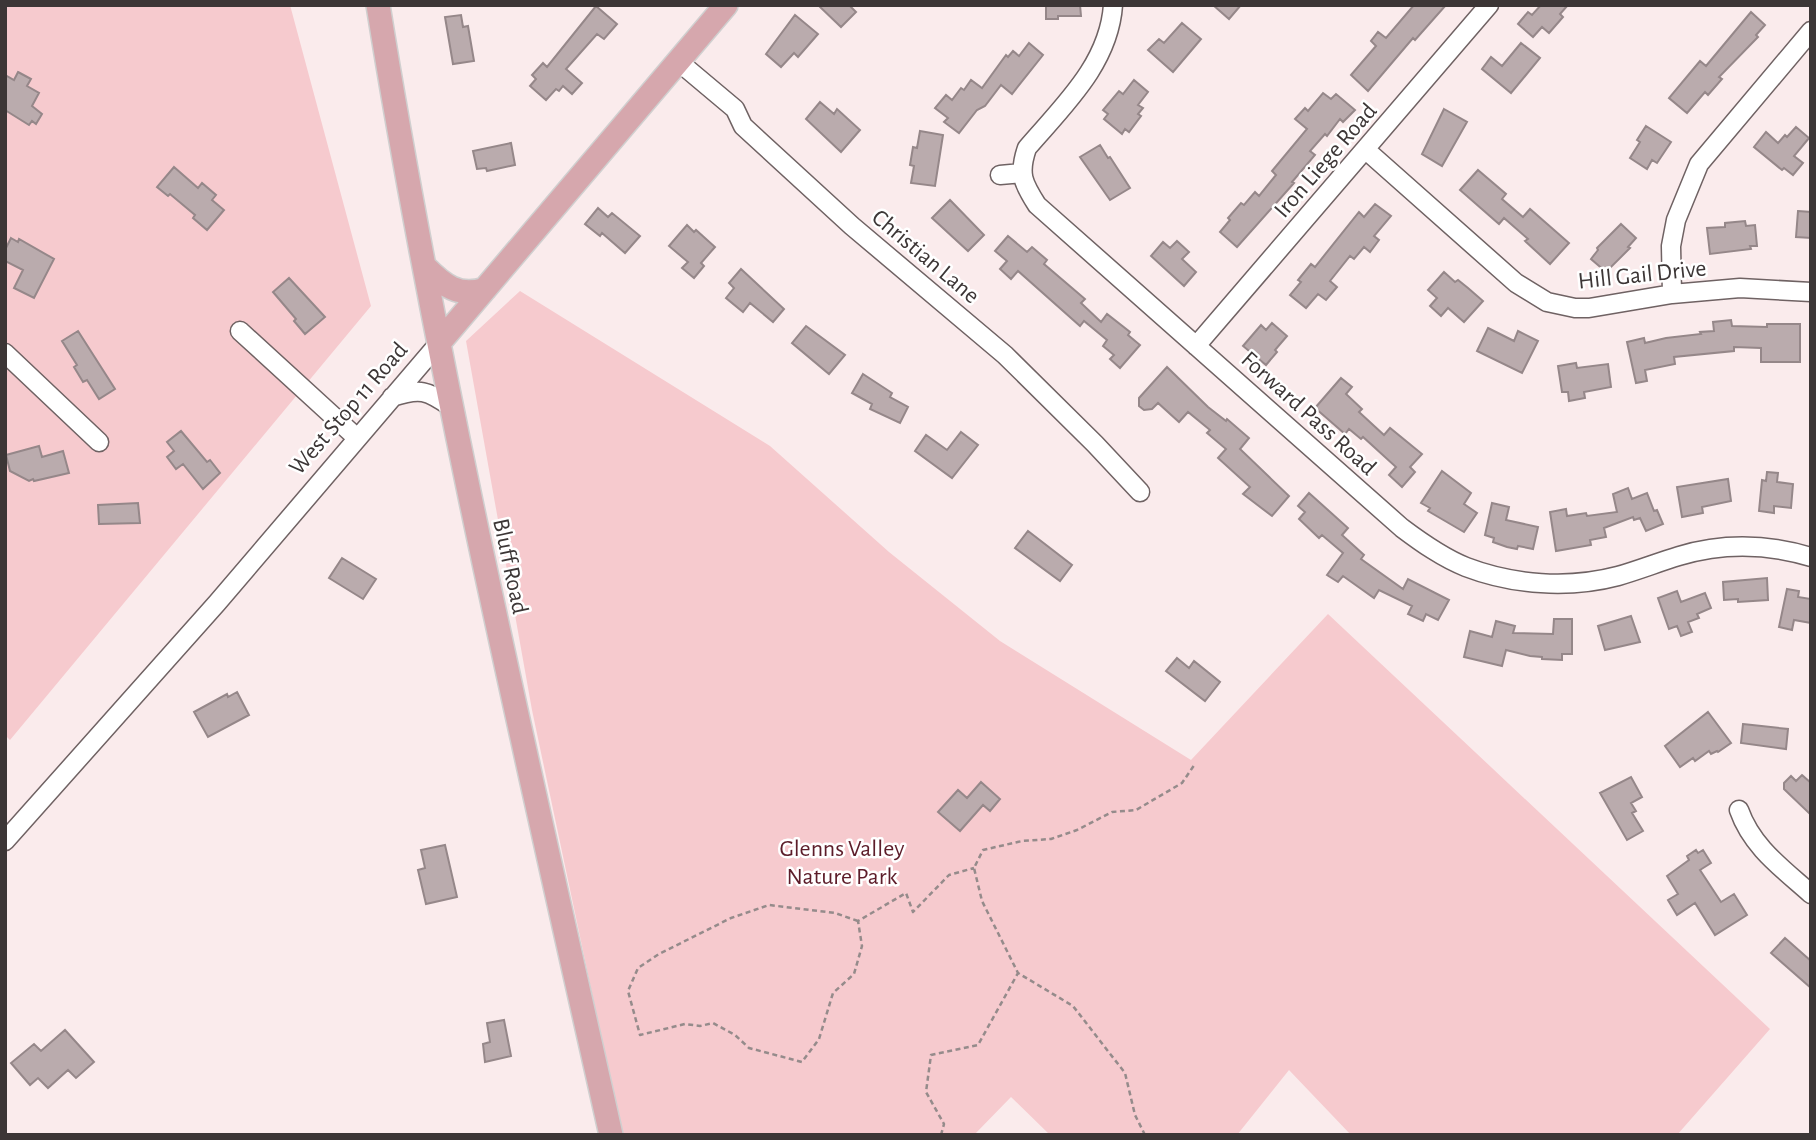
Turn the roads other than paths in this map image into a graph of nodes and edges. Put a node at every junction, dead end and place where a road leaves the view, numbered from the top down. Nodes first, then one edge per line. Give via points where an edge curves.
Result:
1 (378, 5) edge
2 (726, 5) edge
3 (1113, 5) edge
4 (1489, 5) edge
5 (1811, 31) edge
6 (679, 62) junction
7 (1366, 150) junction
8 (1022, 173) junction
9 (1000, 175) dead end
10 (425, 267) junction
11 (485, 289) junction
12 (1811, 292) edge
13 (1672, 294) junction
14 (240, 331) dead end
15 (439, 343) junction
16 (1196, 346) junction
17 (5, 353) edge
18 (392, 397) junction
19 (451, 407) junction
20 (357, 438) junction
21 (99, 442) dead end
22 (1140, 492) dead end
23 (1811, 557) edge
24 (1739, 810) dead end
25 (5, 841) edge
26 (1811, 894) edge
27 (611, 1135) edge

1 - 10 main road, Bluff Road
2 - 6 main road, West Stop 11 Road
3 - 8 street via 1099,57 1027,148
4 - 7 street, Iron Liege Road
5 - 13 street via 1699,164 1676,220 1671,246
6 - 11 main road, West Stop 11 Road
6 - 22 street, Christian Lane via 735,109 743,126 852,226 1005,355
7 - 13 street, Hill Gail Drive via 1516,283 1547,302 1589,308
7 - 16 street, Iron Liege Road
8 - 9 street
8 - 16 street, Forward Pass Road via 1037,205
10 - 11 main road via 452,289
10 - 15 main road, Bluff Road
11 - 15 main road, West Stop 11 Road
12 - 13 street, Hill Gail Drive via 1740,288
14 - 20 street
15 - 18 street, West Stop 11 Road
15 - 19 main road, Bluff Road
16 - 23 street, Forward Pass Road via 1402,528 1465,566 1510,580 1563,584 1616,576 1715,548 1755,546
17 - 21 street
18 - 19 street via 417,390
18 - 20 street, West Stop 11 Road
19 - 27 main road, Bluff Road
20 - 25 street, West Stop 11 Road
24 - 26 street via 1759,848

